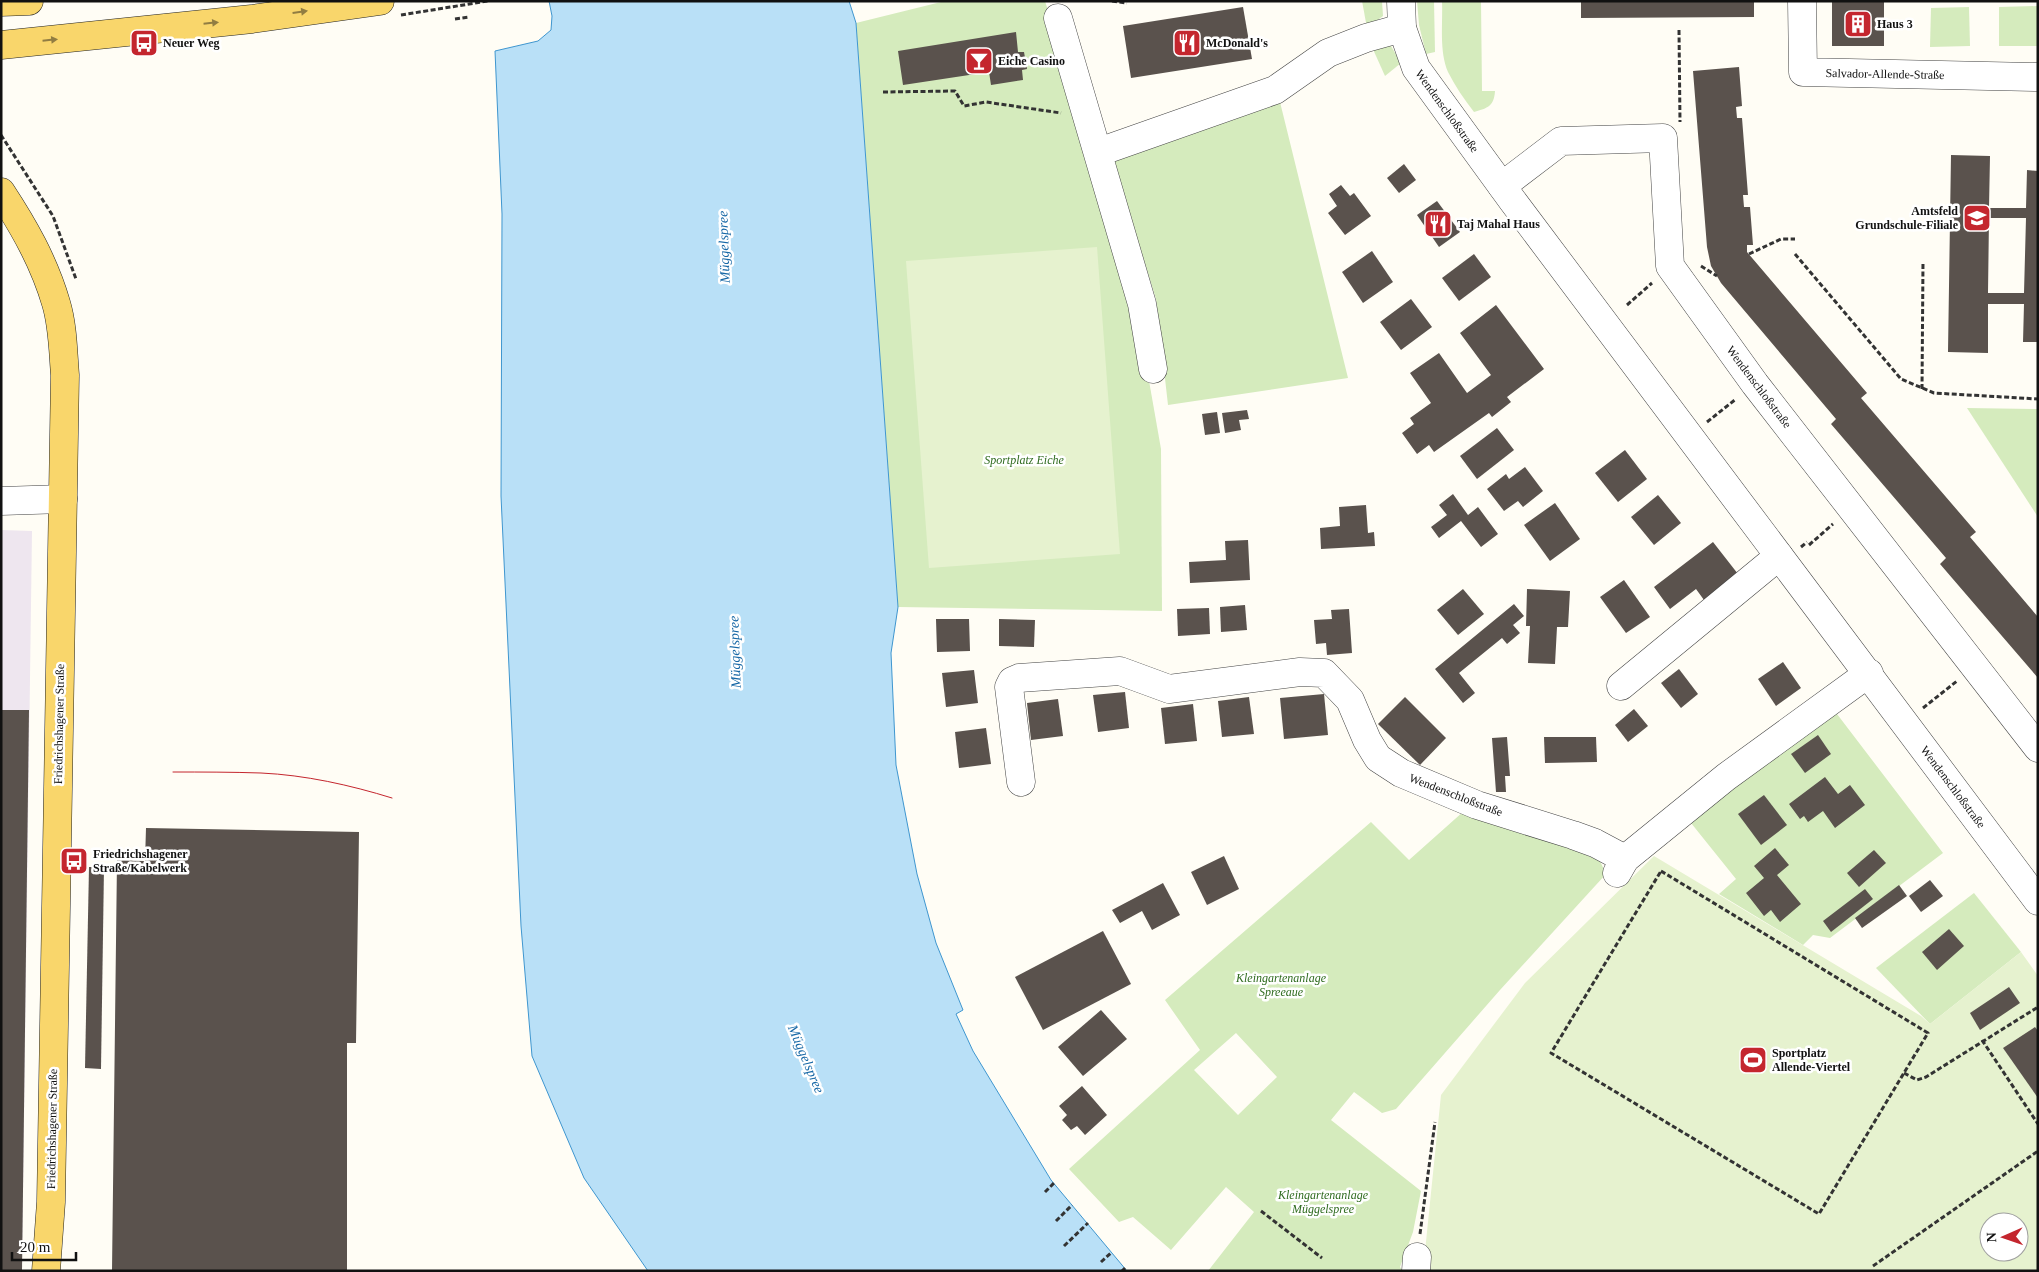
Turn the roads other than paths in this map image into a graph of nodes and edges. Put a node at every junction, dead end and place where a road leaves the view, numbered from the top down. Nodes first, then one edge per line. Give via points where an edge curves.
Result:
1 (29, 1) edge
2 (380, 1) edge
3 (1401, 1) edge
4 (1802, 1) edge
5 (1, 2) edge
6 (1058, 18) dead end
7 (1402, 28) junction
8 (1, 45) edge
9 (2038, 77) edge
10 (1099, 152) junction
11 (1502, 186) junction
12 (1, 192) edge
13 (1153, 369) dead end
14 (63, 499) junction
15 (1, 501) edge
16 (1779, 556) junction
17 (1868, 673) junction
18 (1621, 686) dead end
19 (2038, 748) edge
20 (1022, 782) dead end
21 (2038, 901) edge
22 (46, 1271) edge

1 - 5 main road
8 -> 2 main road via 252,19
3 - 7 street, Wendenschloßstraße
4 - 9 street, Salvador-Allende-Straße via 1803,72
6 - 10 street
7 - 10 street via 1328,53 1275,90
7 - 11 street, Wendenschloßstraße via 1416,68
10 - 13 street via 1142,304
11 - 16 street, Wendenschloßstraße
11 - 19 street, Wendenschloßstraße via 1561,141 1663,138 1670,266 1755,384
12 - 14 main road, Friedrichshagener Straße via 39,258 56,304 66,375
14 - 15 street
14 - 22 main road, Friedrichshagener Straße via 51,1202
16 - 17 street, Wendenschloßstraße
16 - 18 street
17 - 20 street, Wendenschloßstraße via 1726,777 1621,866 1595,843 1477,806 1401,773 1378,758 1350,700 1324,674 1300,672 1169,689 1120,672 1019,678 1009,687
17 - 21 street, Wendenschloßstraße

